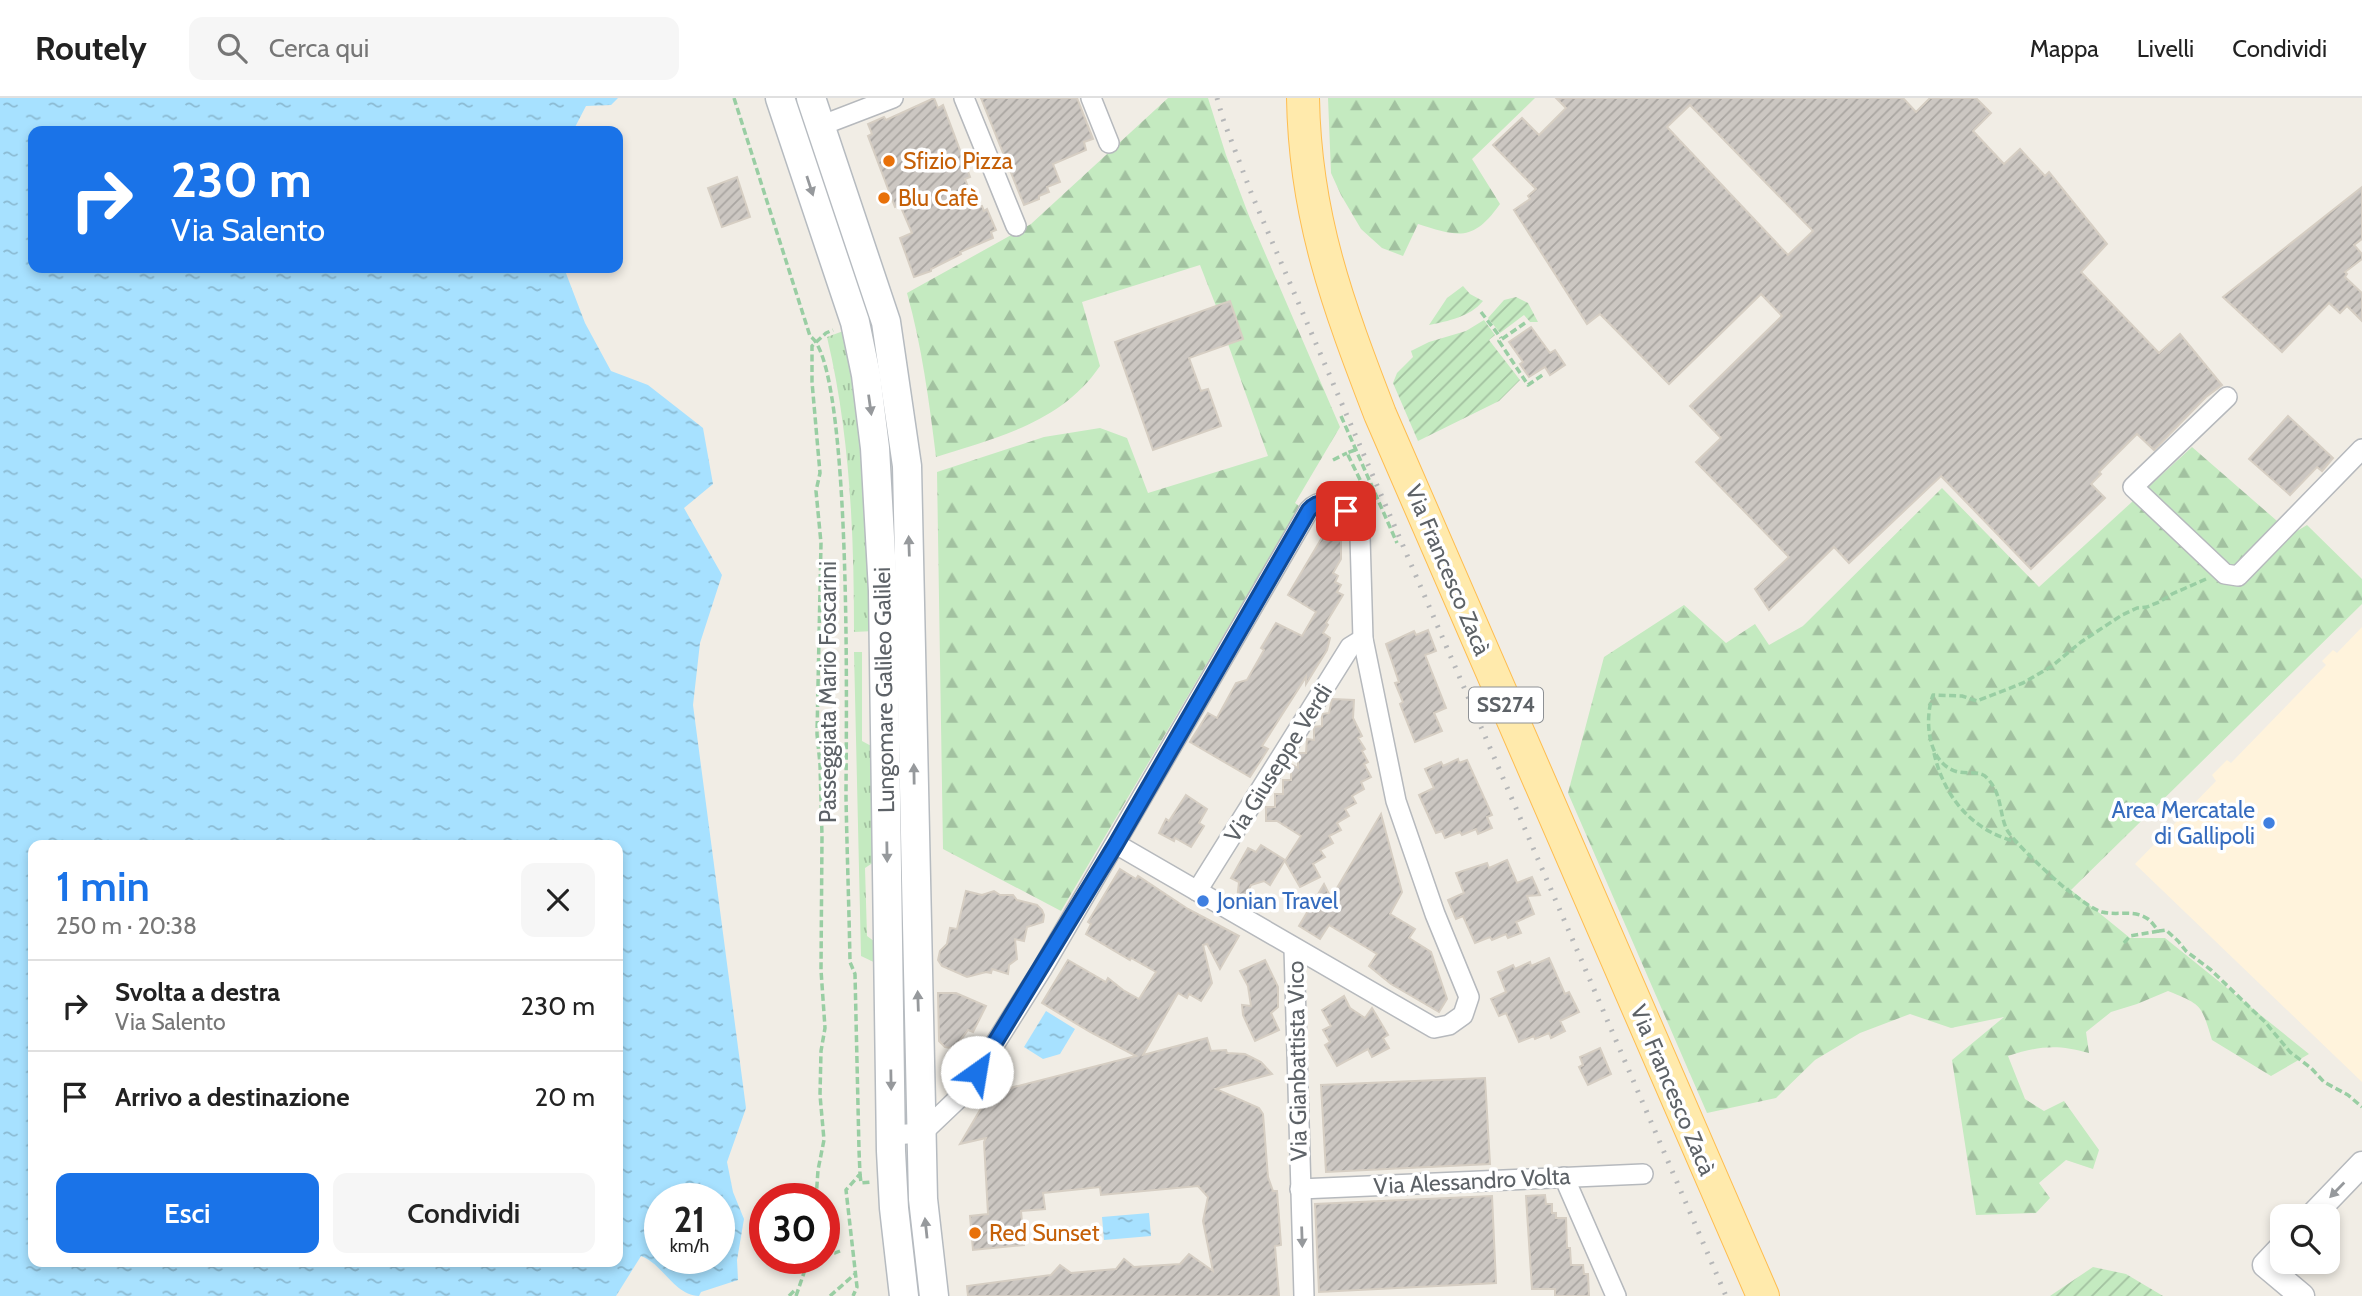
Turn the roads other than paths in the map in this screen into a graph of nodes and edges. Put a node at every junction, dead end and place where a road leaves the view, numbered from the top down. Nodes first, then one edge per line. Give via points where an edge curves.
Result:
1 (780, 98) edge
2 (811, 98) edge
3 (893, 98) edge
4 (964, 98) edge
5 (1091, 98) edge
6 (1303, 98) edge
7 (820, 126) junction
8 (793, 136) junction
9 (1109, 143) dead end
10 (1016, 226) dead end
11 (2227, 397) dead end
12 (2362, 449) edge
13 (1363, 639) junction
14 (1116, 844) junction
15 (1197, 891) junction
16 (1294, 948) junction
17 (922, 1133) junction
18 (892, 1135) junction
19 (2362, 1164) edge
20 (1643, 1174) dead end
21 (1564, 1177) junction
22 (1300, 1189) junction
23 (2324, 1204) edge
24 (2276, 1274) edge
25 (904, 1296) edge
26 (934, 1296) edge
27 (1304, 1296) edge
28 (1616, 1296) edge
29 (1763, 1296) edge
30 (2302, 1296) edge

1 - 8 main road, Lungomare Galileo Galilei
2 - 7 main road, Lungomare Galileo Galilei
3 - 7 street
4 - 10 street
5 - 9 street
6 - 29 main road, Via Francesco Zacà / SS274 via 1304,142 1316,220 1347,330
7 - 8 main road
17 -> 7 main road, Lungomare Galileo Galilei via 907,466 886,322
8 -> 18 main road, Lungomare Galileo Galilei via 855,322 875,447 883,591
11 - 12 street via 2133,487 2231,576 2238,576
13 - 14 street via 1359,529 1352,516 1334,504 1318,503 1309,510
13 - 15 street, Via Giuseppe Verdi via 1350,647
13 - 16 street via 1396,801 1469,997 1463,1015 1434,1028
14 - 15 street, Via Gianbattista Vico
14 - 17 street via 964,1093
15 - 16 street, Via Gianbattista Vico
16 - 22 street, Via Gianbattista Vico
17 - 18 street
26 -> 17 main road, Lungomare Galileo Galilei via 923,1199
18 - 25 main road, Lungomare Galileo Galilei
19 -> 23 street
20 - 21 street, Via Alessandro Volta
21 - 22 street, Via Alessandro Volta
21 - 28 street
22 -> 27 street, Via Gianbattista Vico
24 - 30 street

